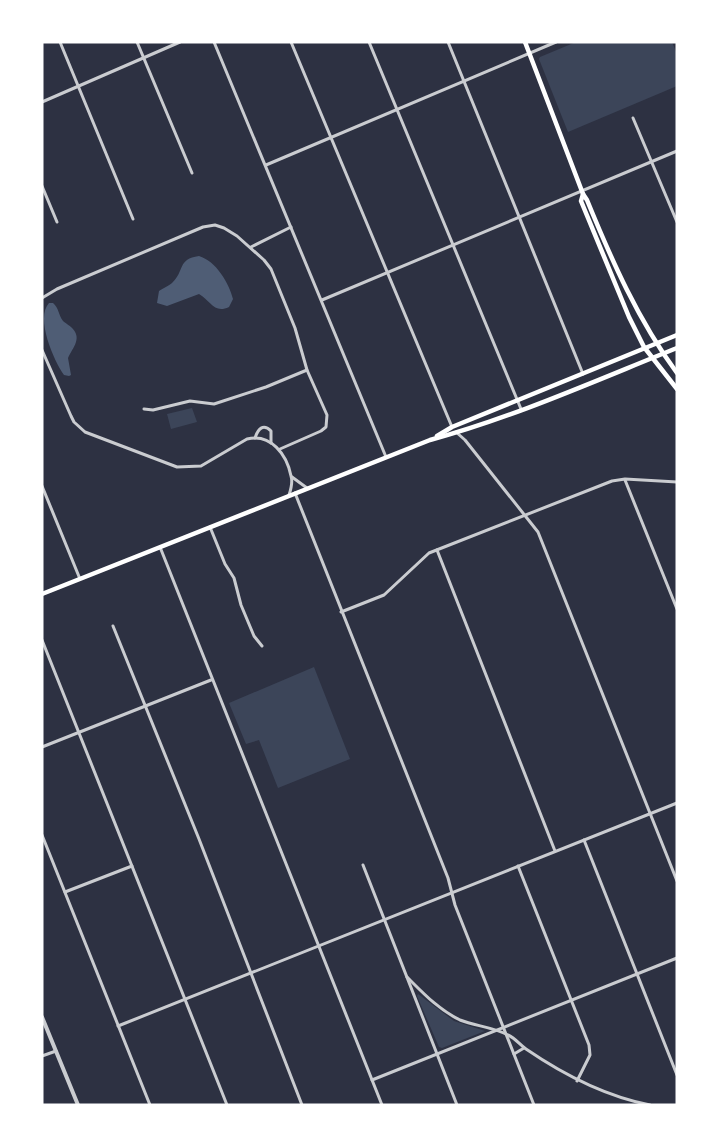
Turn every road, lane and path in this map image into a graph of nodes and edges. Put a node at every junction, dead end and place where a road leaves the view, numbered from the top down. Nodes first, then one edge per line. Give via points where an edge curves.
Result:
1 (60, 42) edge
2 (137, 42) edge
3 (180, 42) edge
4 (214, 42) edge
5 (291, 42) edge
6 (369, 42) edge
7 (448, 42) edge
8 (525, 42) edge
9 (556, 42) edge
10 (529, 53) junction
11 (144, 58) junction
12 (464, 81) junction
13 (78, 86) junction
14 (42, 102) edge
15 (398, 109) junction
16 (633, 118) dead end
17 (331, 138) junction
18 (677, 151) edge
19 (652, 162) junction
20 (266, 165) junction
21 (192, 173) dead end
22 (42, 186) edge
23 (582, 193) junction
24 (520, 216) junction
25 (133, 219) dead end
26 (57, 222) dead end
27 (677, 222) edge
28 (291, 228) junction
29 (454, 244) junction
30 (251, 248) junction
31 (388, 272) junction
32 (42, 298) edge
33 (322, 300) junction
34 (677, 335) edge
35 (654, 343) junction
36 (644, 347) junction
37 (677, 348) edge
38 (42, 350) edge
39 (663, 354) junction
40 (652, 358) junction
41 (307, 370) junction
42 (677, 373) edge
43 (583, 374) junction
44 (677, 389) edge
45 (518, 400) junction
46 (144, 409) dead end
47 (521, 409) junction
48 (452, 427) junction
49 (457, 433) junction
50 (255, 438) junction
51 (430, 440) junction
52 (271, 443) junction
53 (280, 449) junction
54 (386, 458) junction
55 (292, 477) junction
56 (625, 479) junction
57 (677, 482) edge
58 (42, 486) edge
59 (307, 488) junction
60 (292, 494) junction
61 (526, 515) junction
62 (210, 527) junction
63 (160, 547) junction
64 (437, 550) junction
65 (80, 579) junction
66 (42, 594) edge
67 (677, 609) edge
68 (341, 612) junction
69 (114, 626) dead end
70 (42, 640) edge
71 (262, 646) dead end
72 (212, 680) junction
73 (146, 706) junction
74 (80, 732) junction
75 (42, 747) edge
76 (677, 803) edge
77 (650, 814) junction
78 (42, 835) edge
79 (584, 840) junction
80 (555, 851) junction
81 (363, 865) dead end
82 (132, 866) junction
83 (518, 866) junction
84 (677, 881) edge
85 (65, 892) junction
86 (451, 892) junction
87 (384, 919) junction
88 (318, 946) junction
89 (677, 958) edge
90 (250, 973) junction
91 (637, 974) junction
92 (406, 977) junction
93 (186, 999) junction
94 (570, 1001) junction
95 (42, 1017) edge
96 (118, 1026) junction
97 (503, 1028) junction
98 (497, 1030) junction
99 (506, 1033) junction
100 (524, 1048) junction
101 (56, 1051) junction
102 (437, 1054) junction
103 (514, 1054) junction
104 (42, 1056) edge
105 (677, 1075) edge
106 (372, 1080) junction
107 (578, 1081) junction
108 (78, 1105) edge
109 (150, 1105) edge
110 (227, 1105) edge
111 (302, 1105) edge
112 (382, 1105) edge
113 (457, 1105) edge
114 (534, 1105) edge
115 (650, 1105) edge

1 - 13 street
2 - 11 street
3 - 11 street
4 - 20 street
5 - 17 street
6 - 15 street
7 - 12 street
8 - 10 main road
9 - 10 street
10 - 12 street
10 - 23 main road
11 - 13 street
11 - 21 street
12 - 15 street
12 - 24 street
13 - 14 street
13 - 25 street
15 - 17 street
15 - 29 street
16 - 19 street
17 - 20 street
17 - 31 street
18 - 19 street
19 - 23 street
19 - 27 street
20 - 28 street
22 - 26 street
23 - 24 street
23 - 35 main road
23 - 36 main road via 581,201
24 - 29 street
24 - 43 street
28 - 30 street
28 - 33 street
29 - 31 street
29 - 45 street
30 - 32 street via 224,228 203,227
30 - 41 street via 271,269
31 - 33 street
31 - 48 street
33 - 54 street
34 - 35 main road
35 - 36 main road
35 - 39 main road
36 - 40 main road
36 - 43 main road
37 - 39 main road
38 - 50 street via 74,422 90,434 170,466 193,468
39 - 40 main road
39 - 42 main road
40 - 44 main road
40 - 47 main road
41 - 46 street via 214,404 190,401
41 - 53 street via 328,421 321,431
43 - 45 main road
45 - 47 street
45 - 48 main road
47 - 49 main road
48 - 49 street
48 - 51 main road
49 - 51 main road
49 - 61 street
50 - 52 street
50 - 52 street via 258,429 268,428
51 - 54 main road
52 - 53 street
53 - 55 street
54 - 59 main road
55 - 59 street
55 - 60 street
56 - 57 street
56 - 61 street
56 - 67 street
58 - 65 street
59 - 60 main road
60 - 62 main road
60 - 68 street
61 - 64 street
61 - 77 street via 538,532
62 - 63 main road
62 - 71 street via 234,578 254,636
63 - 65 main road
63 - 72 street
64 - 68 street via 423,557 384,595
64 - 80 street
65 - 66 main road
68 - 86 street
69 - 73 street
70 - 74 street
72 - 73 street
72 - 88 street
73 - 74 street
73 - 90 street
74 - 75 street
74 - 82 street
76 - 77 street
77 - 79 street
77 - 84 street
78 - 85 street
79 - 80 street
79 - 91 street
80 - 83 street
81 - 87 street
82 - 85 street
82 - 93 street
83 - 86 street
83 - 94 street
85 - 96 street
86 - 87 street
86 - 97 street
87 - 88 street
87 - 92 street
88 - 90 street
88 - 106 street
89 - 91 street
90 - 93 street
90 - 111 street
91 - 94 street
91 - 105 street
92 - 98 street via 446,1012
92 - 102 street
93 - 96 street
93 - 110 street
94 - 97 street
94 - 107 street via 590,1050
95 - 101 street
96 - 109 street
97 - 98 street
97 - 99 street
98 - 99 street
98 - 102 street
99 - 100 street
99 - 103 street
100 - 103 street
100 - 107 street
101 - 104 street
101 - 108 street
102 - 106 street
102 - 113 street
103 - 114 street
106 - 112 street
107 - 115 street via 615,1097

